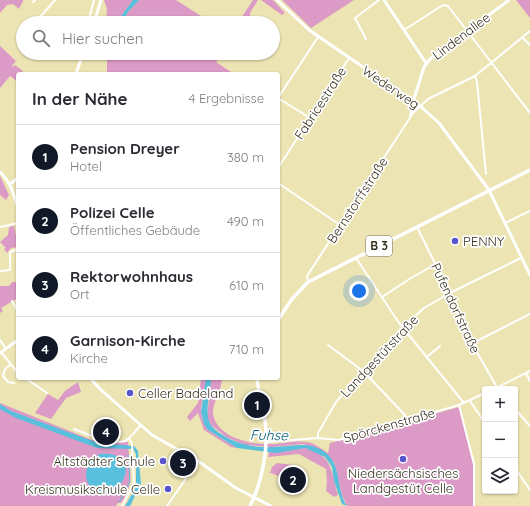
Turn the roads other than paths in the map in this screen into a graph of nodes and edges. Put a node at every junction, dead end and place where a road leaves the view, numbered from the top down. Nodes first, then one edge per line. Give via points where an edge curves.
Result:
1 (55, 0) edge
2 (94, 0) edge
3 (101, 0) edge
4 (277, 0) edge
5 (379, 0) edge
6 (384, 0) edge
7 (509, 0) edge
8 (41, 16) dead end
9 (90, 16) edge
10 (96, 16) edge
11 (404, 31) junction
12 (467, 31) junction
13 (530, 31) edge
14 (318, 37) junction
15 (523, 38) junction
16 (366, 39) dead end
17 (530, 45) edge
18 (349, 58) junction
19 (81, 60) edge
20 (492, 62) junction
21 (426, 63) junction
22 (77, 72) edge
23 (474, 76) junction
24 (280, 95) edge
25 (280, 99) edge
26 (413, 102) junction
27 (420, 106) junction
28 (530, 112) edge
29 (410, 117) junction
30 (310, 118) junction
31 (280, 165) edge
32 (530, 170) edge
33 (0, 172) edge
34 (486, 174) dead end
35 (16, 180) edge
36 (10, 184) junction
37 (280, 184) edge
38 (490, 190) junction
39 (16, 202) edge
40 (530, 211) edge
41 (16, 223) edge
42 (504, 223) junction
43 (340, 225) junction
44 (0, 227) edge
45 (417, 227) junction
46 (16, 250) edge
47 (356, 258) junction
48 (521, 258) junction
49 (436, 264) junction
50 (0, 271) edge
51 (530, 275) edge
52 (308, 282) junction
53 (450, 293) junction
54 (382, 297) junction
55 (12, 301) dead end
56 (16, 308) edge
57 (530, 314) edge
58 (280, 317) edge
59 (402, 328) junction
60 (0, 340) edge
61 (16, 342) edge
62 (473, 344) junction
63 (328, 345) dead end
64 (440, 346) dead end
65 (6, 349) junction
66 (1, 353) edge
67 (427, 357) junction
68 (10, 365) junction
69 (530, 371) edge
70 (16, 372) edge
71 (363, 372) junction
72 (526, 373) junction
73 (28, 380) edge
74 (92, 380) edge
75 (257, 380) edge
76 (530, 381) edge
77 (14, 383) dead end
78 (497, 386) edge
79 (502, 386) edge
80 (47, 393) dead end
81 (482, 395) edge
82 (470, 401) junction
83 (464, 403) junction
84 (459, 405) junction
85 (518, 412) edge
86 (407, 420) junction
87 (484, 422) edge
88 (140, 425) junction
89 (530, 426) edge
90 (74, 429) dead end
91 (318, 438) junction
92 (128, 439) junction
93 (266, 443) junction
94 (193, 458) junction
95 (518, 472) edge
96 (530, 489) edge
97 (254, 497) junction
98 (122, 506) edge
99 (167, 506) edge
100 (250, 506) edge
101 (271, 506) edge
102 (474, 506) edge

1 - 8 street
2 - 9 street
3 - 10 street
4 - 14 street, Wederweg
5 - 16 street via 355,18
6 - 11 street
7 - 12 street, Lindenallee
11 - 12 street via 446,5
11 - 21 street
12 - 20 street
12 - 21 street, Lindenallee
13 - 15 street, Bernstorffstraße
14 - 18 street, Wederweg
14 - 24 street
15 - 17 street
15 - 20 street, Bernstorffstraße
18 - 26 street, Wederweg
18 - 30 street, Fabricestraße
19 - 22 street
20 - 23 street, Bernstorffstraße
20 - 28 street
21 - 26 street, Lindenallee
23 - 27 street, Bernstorffstraße via 428,99
23 - 34 street via 477,82
25 - 30 street
26 - 27 street, Wederweg
26 - 29 street, Bernstorffstraße
27 - 29 street, Bernstorffstraße
27 - 38 street, Wederweg via 447,133
29 - 43 street, Bernstorffstraße
30 - 31 street, Fabricestraße
32 - 38 main road
33 - 36 street
35 - 36 street
36 - 39 street
37 - 43 street
38 - 42 street, Wederweg
38 - 45 main road, B 3
40 - 42 street
41 - 44 street
42 - 48 street, Wederweg
43 - 52 street, Bernstorffstraße via 307,276
45 - 47 main road, B 3
45 - 49 street, Pufendorfstraße
46 - 50 street via 10,252 10,270
47 - 52 main road, B 3
47 - 54 street
48 - 51 street, Wederweg
48 - 53 street, Landgestütstraße
49 - 53 street, Pufendorfstraße
49 - 54 street
52 - 58 main road, B 3 via 297,292
53 - 59 street, Landgestütstraße via 424,308
53 - 62 street, Pufendorfstraße
54 - 59 street
55 - 56 street
57 - 62 street
59 - 67 street
59 - 71 street, Landgestütstraße
60 - 65 street
61 - 65 street
62 - 78 street, Pufendorfstraße
63 - 71 street
64 - 67 street
65 - 66 street
66 - 68 street
67 - 83 street
68 - 70 street
68 - 77 street via 5,369 3,376 8,382
69 - 72 street
71 - 86 street
71 - 91 street, Landgestütstraße via 331,408
72 - 76 street
72 - 79 street
73 - 80 street
74 - 88 street
75 - 93 main road via 265,419
81 - 82 street, Spörckenstraße
82 - 83 street, Spörckenstraße
82 - 87 street
83 - 84 street, Spörckenstraße
84 - 86 street, Spörckenstraße
84 - 102 street via 474,464
85 - 89 street
86 - 91 street, Spörckenstraße via 339,440
88 - 92 street
88 - 94 street via 165,443
90 - 92 street via 101,439
91 - 93 street, Spörckenstraße
92 - 98 street via 132,445 134,483
93 - 97 main road
94 - 97 street via 236,488
94 - 99 street via 185,480
95 - 96 street
97 - 100 main road
97 - 101 street

